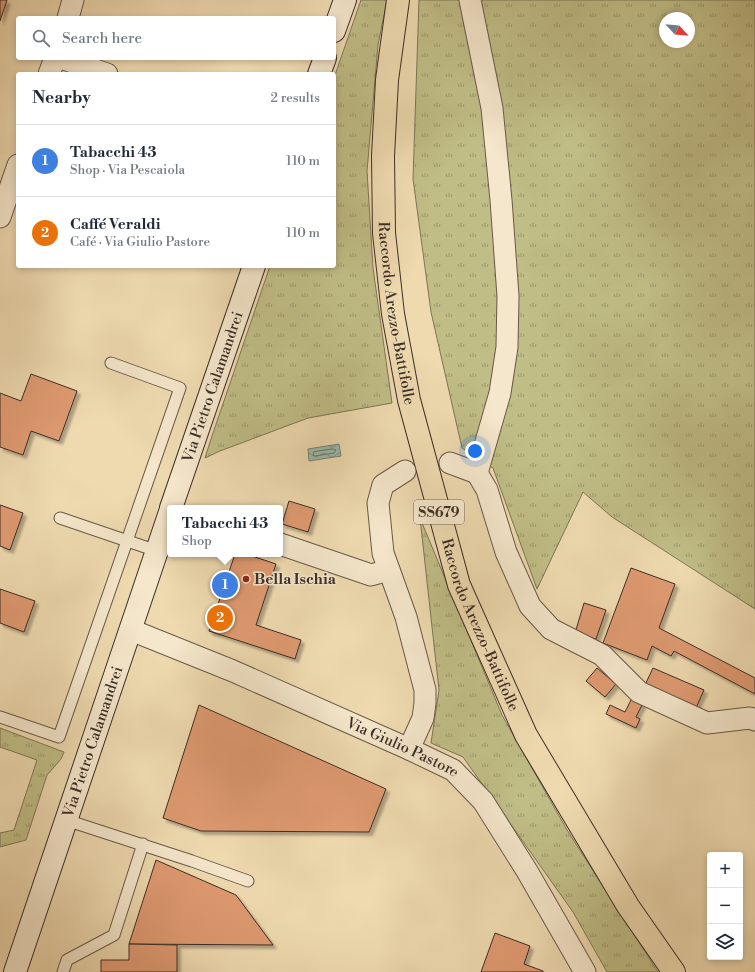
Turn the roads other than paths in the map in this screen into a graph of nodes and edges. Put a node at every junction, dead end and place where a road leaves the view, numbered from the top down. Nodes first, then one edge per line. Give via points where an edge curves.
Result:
1 (73, 0) edge
2 (345, 0) edge
3 (398, 0) edge
4 (470, 0) edge
5 (69, 16) edge
6 (336, 25) edge
7 (54, 60) edge
8 (67, 60) edge
9 (324, 60) edge
10 (50, 72) edge
11 (101, 72) edge
12 (320, 72) edge
13 (16, 171) edge
14 (0, 217) edge
15 (253, 268) edge
16 (111, 364) dead end
17 (450, 463) dead end
18 (405, 471) dead end
19 (477, 473) junction
20 (174, 505) edge
21 (60, 518) dead end
22 (167, 524) edge
23 (126, 541) junction
24 (283, 545) edge
25 (157, 551) junction
26 (389, 570) junction
27 (130, 630) junction
28 (0, 717) edge
29 (755, 720) edge
30 (409, 749) junction
31 (66, 820) junction
32 (143, 844) junction
33 (248, 881) dead end
34 (15, 972) edge
35 (63, 972) edge
36 (585, 972) edge
37 (674, 972) edge

1 - 5 street
2 - 6 main road
3 - 37 main road, Raccordo Arezzo-Battifolle / SS679 via 387,80 383,156 385,241 393,314 409,400 459,585 526,735 628,906
4 - 19 street via 492,108 508,296 507,347 500,393
7 - 10 street
8 - 11 street
9 - 12 main road
13 - 14 street
15 - 20 main road, Via Pietro Calamandrei
16 - 23 lane via 180,388
17 - 19 street
18 - 26 street via 383,485 378,503 383,553
19 - 29 street via 487,490 506,552 530,606 551,629 602,654 639,692 707,723 750,718
21 - 23 lane
22 - 25 main road, Via Pietro Calamandrei
23 - 25 lane
23 - 28 lane via 59,737
24 - 26 street via 371,575
25 - 27 main road, Via Pietro Calamandrei
26 - 30 street via 406,617 425,690 423,718
27 - 30 street, Via Giulio Pastore via 233,671
27 - 31 main road, Via Pietro Calamandrei
30 - 36 street, Via Giulio Pastore via 453,770 483,800
31 - 32 lane
31 - 34 main road, Via Pietro Calamandrei
32 - 33 lane
32 - 35 lane via 114,935 67,960

